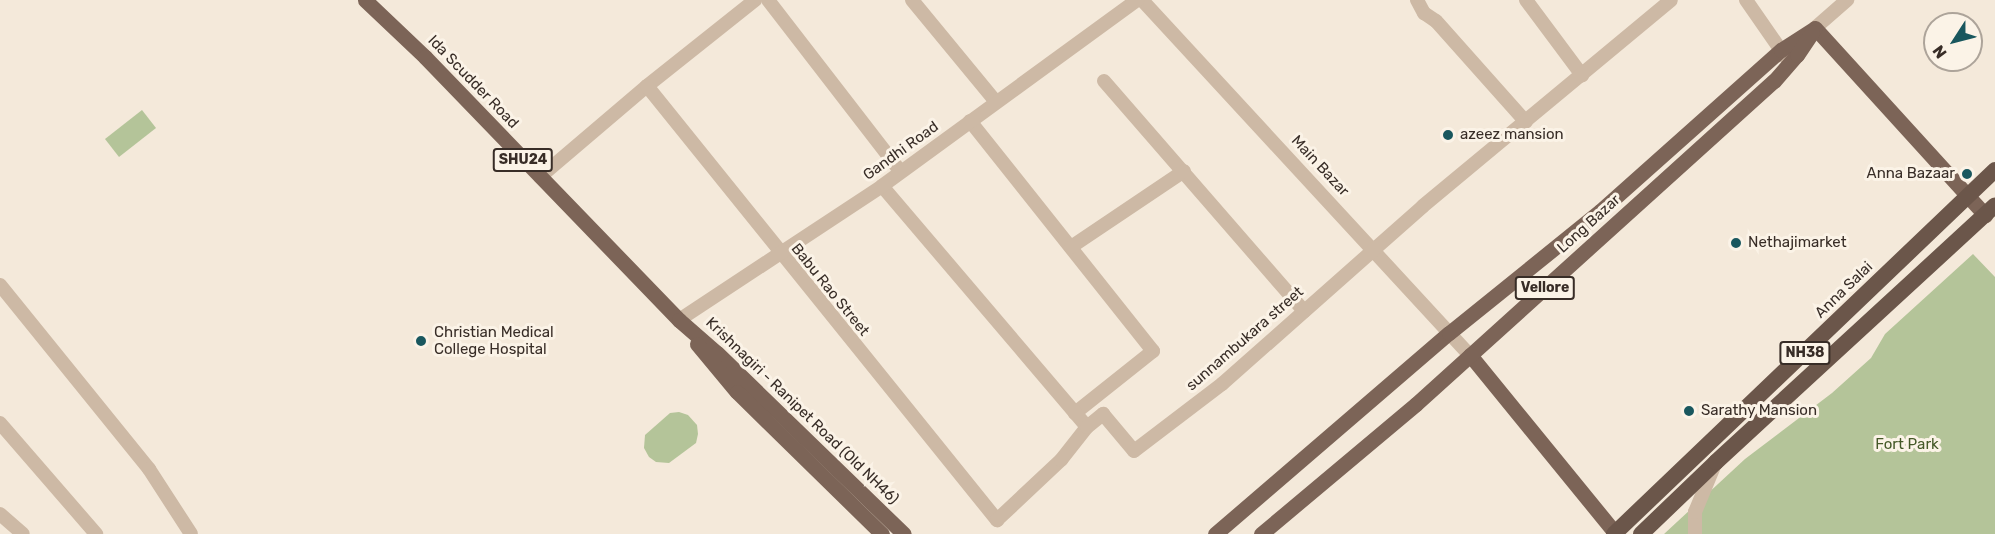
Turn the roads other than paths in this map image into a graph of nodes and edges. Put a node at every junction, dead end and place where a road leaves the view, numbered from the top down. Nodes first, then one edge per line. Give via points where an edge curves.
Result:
1 (366, 0) edge
2 (755, 0) edge
3 (768, 0) edge
4 (912, 0) edge
5 (1137, 0) edge
6 (1142, 0) edge
7 (1417, 0) edge
8 (1526, 0) edge
9 (1671, 0) edge
10 (1746, 0) edge
11 (1847, 0) edge
12 (1815, 28) junction
13 (1786, 56) junction
14 (1582, 75) junction
15 (1104, 81) dead end
16 (647, 86) junction
17 (996, 102) junction
18 (970, 121) junction
19 (1526, 122) junction
20 (1995, 170) edge
21 (1184, 171) junction
22 (901, 172) junction
23 (540, 177) junction
24 (882, 186) junction
25 (1969, 195) junction
26 (1990, 210) edge
27 (1071, 247) junction
28 (1374, 249) junction
29 (780, 254) junction
30 (0, 285) edge
31 (1304, 311) junction
32 (679, 320) junction
33 (1449, 333) junction
34 (1470, 356) junction
35 (1075, 412) junction
36 (0, 423) edge
37 (1087, 427) junction
38 (1716, 462) junction
39 (0, 514) edge
40 (996, 527) edge
41 (1614, 533) edge
42 (23, 534) edge
43 (96, 534) edge
44 (190, 534) edge
45 (882, 534) edge
46 (904, 534) edge
47 (1215, 534) edge
48 (1261, 534) edge
49 (1641, 534) edge
50 (1695, 534) edge

1 - 23 main road, Ida Scudder Road / SHU24
2 - 16 street
3 - 22 street
4 - 17 street
5 - 17 street, Gandhi Road
6 - 28 street, Main Bazar
7 - 19 street via 1424,14 1436,21
8 - 14 street
9 - 14 street, sunnambukara street
10 - 13 street
11 - 12 street, Long Bazar / Vellore
12 - 13 main road, Long Bazar / Vellore
12 - 25 main road
13 - 33 main road
13 - 34 main road, Long Bazar / Vellore via 1756,97
14 - 19 street, sunnambukara street
15 - 21 street
16 - 23 street
16 - 29 street, Babu Rao Street
17 - 18 street, Gandhi Road
18 - 22 street, Gandhi Road
18 - 27 street
19 - 28 street, sunnambukara street
20 - 25 highway, Anna Salai / NH38
21 - 27 street
21 - 31 street
22 - 24 street, Gandhi Road
23 - 32 main road, Ida Scudder Road / SHU24
24 - 29 street, Gandhi Road
24 - 35 street
25 - 26 main road
25 - 41 highway, Anna Salai / NH38
26 - 38 highway, NH38
27 - 35 street via 1153,351
28 - 31 street, sunnambukara street
28 - 33 street, Main Bazar
29 - 32 street, Gandhi Road
29 - 40 street, Babu Rao Street
30 - 44 street via 148,469
31 - 37 street, sunnambukara street via 1222,384 1134,451 1103,414
32 - 45 main road, Krishnagiri - Ranipet Road (Old NH46) / SHU24 via 737,392
32 - 46 main road, Krishnagiri - Ranipet Road (Old NH46) / SHU24 via 717,352
33 - 34 street, Main Bazar
33 - 47 main road
34 - 41 main road
34 - 48 main road, Long Bazar / Vellore
35 - 37 street
36 - 43 street
37 - 40 street, Babu Rao Street
38 - 49 highway, NH38
38 - 50 street via 1695,512
39 - 42 street

